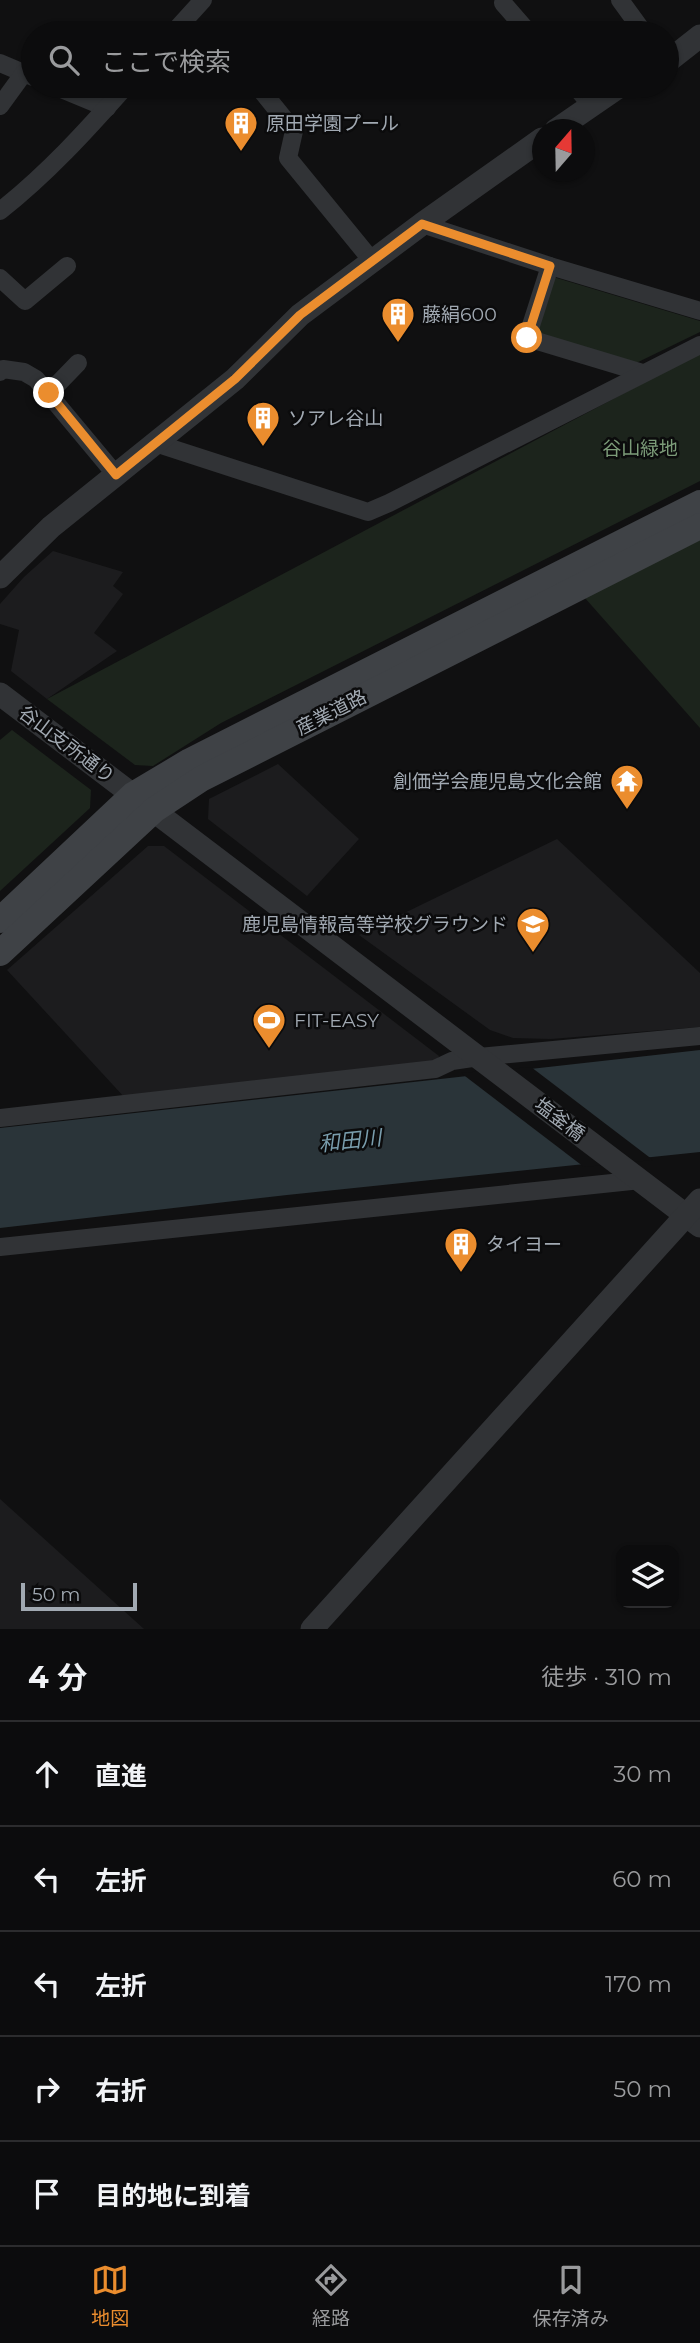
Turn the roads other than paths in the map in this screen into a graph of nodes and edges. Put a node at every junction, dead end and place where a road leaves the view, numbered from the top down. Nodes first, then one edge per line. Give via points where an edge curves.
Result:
1 (203, 0) edge
2 (620, 0) edge
3 (503, 4) dead end
4 (184, 21) edge
5 (518, 21) edge
6 (635, 21) edge
7 (700, 36) edge
8 (679, 53) edge
9 (0, 63) edge
10 (21, 72) edge
11 (21, 84) edge
12 (83, 98) edge
13 (116, 98) edge
14 (267, 98) edge
15 (585, 98) edge
16 (602, 98) edge
17 (591, 105) junction
18 (0, 106) edge
19 (107, 108) junction
20 (571, 119) edge
21 (532, 146) edge
22 (0, 212) edge
23 (422, 224) junction
24 (373, 262) junction
25 (67, 266) dead end
26 (550, 266) junction
27 (0, 278) edge
28 (700, 311) edge
29 (700, 345) edge
30 (78, 363) dead end
31 (0, 372) edge
32 (643, 373) junction
33 (49, 393) junction
34 (155, 443) junction
35 (116, 475) junction
36 (700, 503) edge
37 (700, 526) edge
38 (0, 577) edge
39 (0, 694) edge
40 (143, 802) junction
41 (0, 920) edge
42 (0, 953) edge
43 (700, 1036) edge
44 (479, 1057) junction
45 (0, 1118) edge
46 (637, 1177) junction
47 (695, 1214) edge
48 (0, 1247) edge
49 (312, 1629) edge

1 - 4 street
2 - 6 street
3 - 5 street
7 - 8 street
9 - 10 street
11 - 18 street
12 - 19 street
13 - 19 street
14 - 24 street via 294,131 288,158
15 - 17 street
16 - 17 street
17 - 20 street
19 - 22 street via 36,183
21 - 23 street
23 - 24 street
23 - 26 street
24 - 34 street via 300,315 235,379
25 - 27 street via 24,300
26 - 28 street
26 - 32 street via 527,338
29 - 32 street
30 - 33 street
31 - 33 street via 24,372
32 - 34 street via 368,512
33 - 35 street
34 - 35 street
35 - 38 street via 51,527
36 - 40 main road, 産業道路 via 190,761
37 - 40 main road, 産業道路 via 201,779
39 - 40 street, 谷山支所通り
40 - 41 main road, 産業道路
40 - 42 main road, 産業道路
40 - 44 street, 谷山支所通り
43 - 44 street
44 - 45 street via 435,1069
44 - 46 street, 塩釜橋
46 - 47 street, 塩釜橋
46 - 48 street
47 - 49 street

